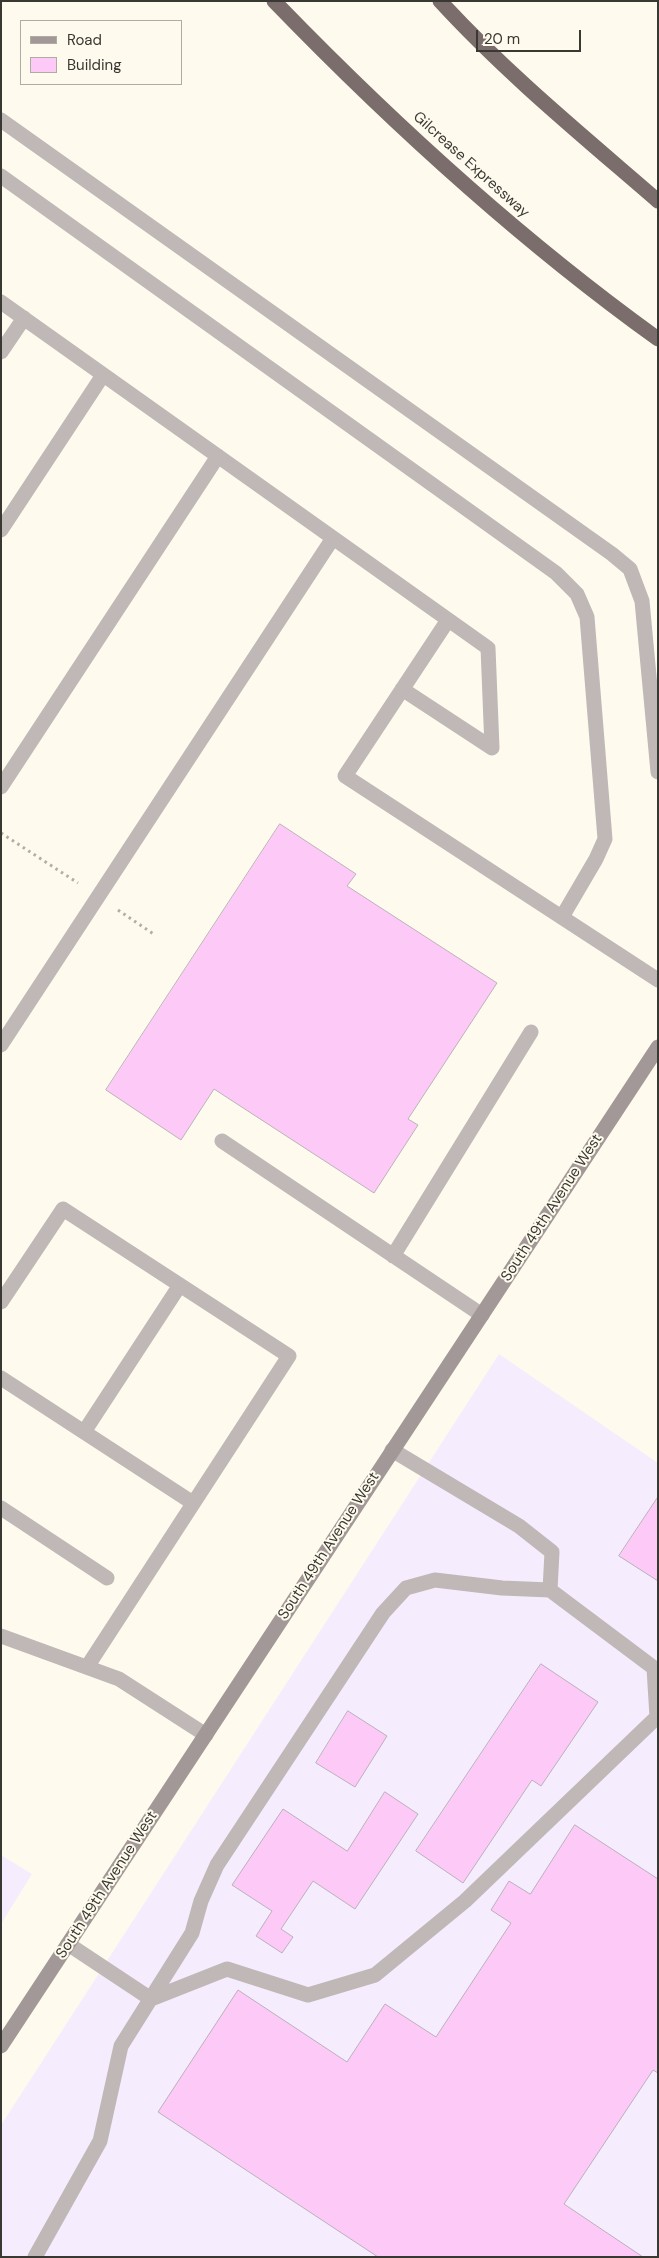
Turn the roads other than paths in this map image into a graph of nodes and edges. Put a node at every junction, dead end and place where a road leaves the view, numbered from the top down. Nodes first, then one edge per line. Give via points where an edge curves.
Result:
1 (274, 1) edge
2 (440, 1) edge
3 (1, 120) edge
4 (1, 176) edge
5 (658, 201) edge
6 (1, 302) edge
7 (24, 318) junction
8 (658, 339) edge
9 (1, 352) edge
10 (103, 375) junction
11 (218, 456) junction
12 (1, 530) edge
13 (333, 538) junction
14 (448, 620) junction
15 (402, 689) junction
16 (658, 772) edge
17 (1, 787) edge
18 (562, 917) junction
19 (658, 980) edge
20 (531, 1032) dead end
21 (1, 1046) edge
22 (658, 1047) edge
23 (222, 1142) dead end
24 (393, 1256) junction
25 (180, 1284) junction
26 (1, 1302) edge
27 (482, 1314) junction
28 (1, 1378) edge
29 (84, 1432) junction
30 (392, 1450) junction
31 (193, 1503) junction
32 (1, 1508) edge
33 (108, 1578) dead end
34 (550, 1590) junction
35 (1, 1636) edge
36 (87, 1667) junction
37 (206, 1735) junction
38 (68, 1944) junction
39 (151, 1998) junction
40 (1, 2046) edge
41 (35, 2257) edge

1 - 8 highway, Gilcrease Expressway via 412,137 506,221
2 - 5 highway via 526,87
3 - 16 lane via 630,569 642,601
4 - 18 lane via 556,573 577,594 587,618 604,839
6 - 7 lane
7 - 9 lane
7 - 10 lane
10 - 11 lane
10 - 12 lane
11 - 13 lane
11 - 17 lane
13 - 14 lane
13 - 21 lane
14 - 15 lane
14 - 15 lane via 488,648 492,748
15 - 18 lane via 345,776
18 - 19 lane
20 - 24 lane
22 - 27 street, South 49th Avenue West
23 - 24 lane
24 - 27 lane
25 - 26 lane via 63,1209
25 - 29 lane
25 - 31 lane via 289,1356
27 - 30 street, South 49th Avenue West
28 - 29 lane
29 - 31 lane
30 - 34 lane via 518,1526 552,1552
30 - 37 street, South 49th Avenue West
31 - 36 lane
32 - 33 lane
34 - 39 lane via 435,1580 406,1588 383,1613 217,1865 201,1901 192,1933
34 - 39 lane via 654,1668 657,1717 465,1901 375,1975 308,1995 227,1969
35 - 36 lane
36 - 37 lane via 119,1679
37 - 38 street, South 49th Avenue West
38 - 39 lane
38 - 40 street, South 49th Avenue West
39 - 41 lane via 122,2046 100,2141

